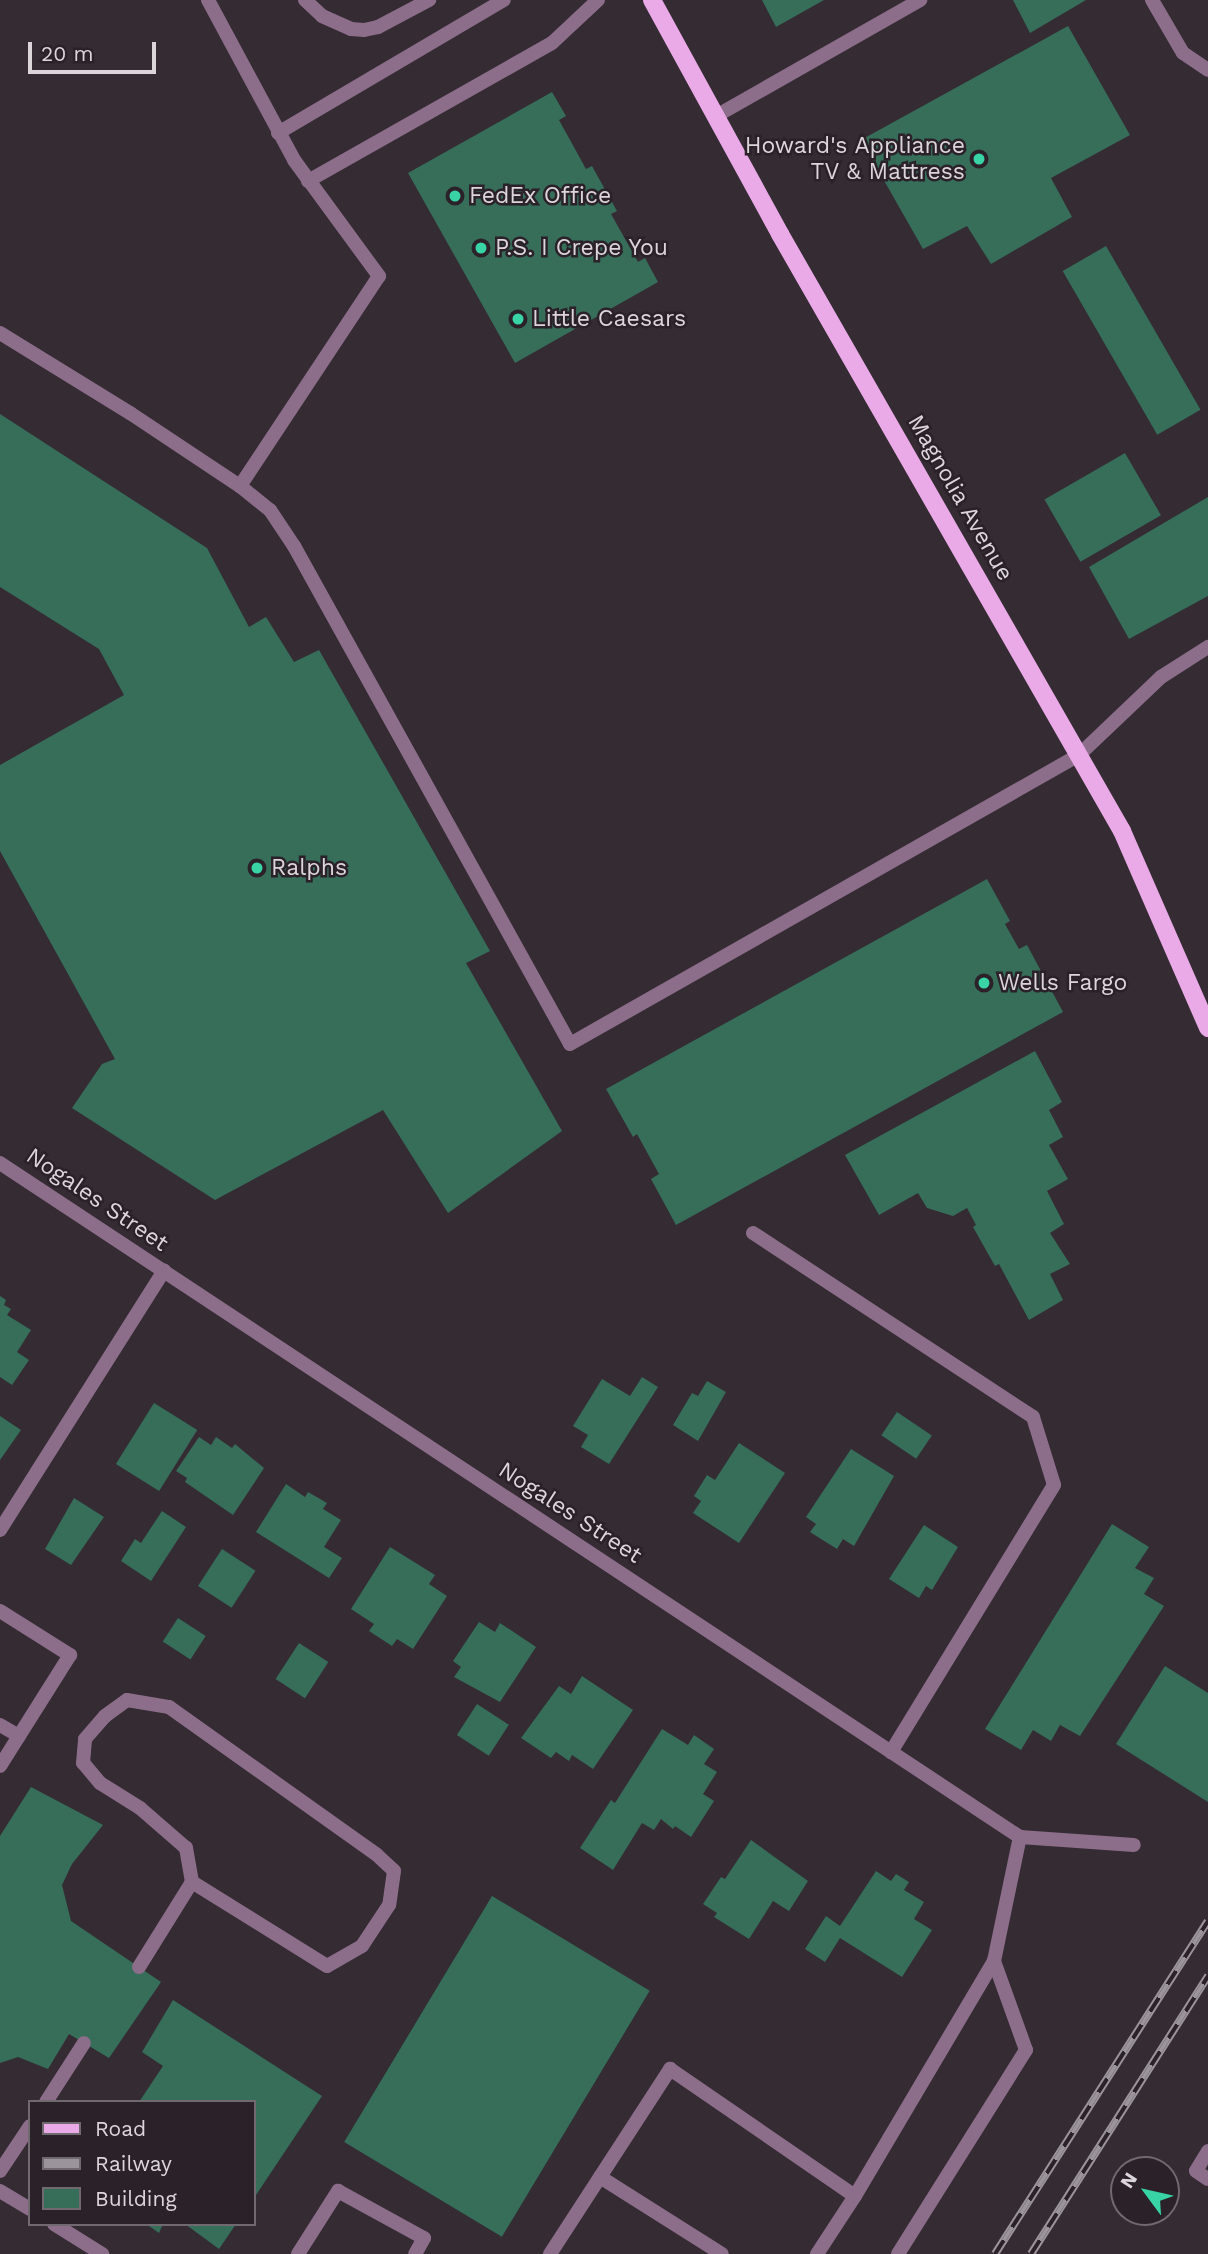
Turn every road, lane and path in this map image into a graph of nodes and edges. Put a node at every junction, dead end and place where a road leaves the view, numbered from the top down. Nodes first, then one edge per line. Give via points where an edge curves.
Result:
1 (208, 0) edge
2 (305, 0) edge
3 (429, 0) edge
4 (504, 0) edge
5 (598, 0) edge
6 (652, 0) edge
7 (920, 0) edge
8 (1152, 0) edge
9 (1208, 70) edge
10 (716, 116) junction
11 (278, 133) junction
12 (308, 181) junction
13 (0, 333) edge
14 (240, 486) junction
15 (1208, 647) edge
16 (1079, 755) junction
17 (1208, 1028) edge
18 (0, 1163) edge
19 (753, 1233) dead end
20 (164, 1271) junction
21 (0, 1530) edge
22 (0, 1612) edge
23 (0, 1725) edge
24 (19, 1736) junction
25 (891, 1752) junction
26 (0, 1766) edge
27 (1020, 1837) junction
28 (1134, 1845) dead end
29 (192, 1882) junction
30 (994, 1961) junction
31 (139, 1967) dead end
32 (84, 2043) dead end
33 (47, 2100) edge
34 (28, 2129) edge
35 (1208, 2151) edge
36 (0, 2171) edge
37 (600, 2177) junction
38 (1208, 2179) edge
39 (0, 2191) edge
40 (855, 2196) junction
41 (28, 2208) edge
42 (57, 2226) edge
43 (102, 2254) edge
44 (298, 2254) edge
45 (415, 2254) edge
46 (550, 2254) edge
47 (722, 2254) edge
48 (817, 2254) edge
49 (898, 2254) edge

1 - 11 street
2 - 3 street via 321,16 364,30
4 - 11 street
5 - 12 street via 552,43
6 - 10 main road, Magnolia Avenue
7 - 10 street
8 - 9 street via 1183,53
10 - 16 main road, Magnolia Avenue
11 - 12 street
12 - 14 street via 379,276
13 - 14 street
14 - 16 street via 270,510 294,546 570,1044
15 - 16 street via 1161,677
16 - 17 main road, Magnolia Avenue via 1122,831
18 - 20 street, Nogales Street
19 - 25 street via 1033,1417 1054,1485
20 - 21 street
20 - 25 street, Nogales Street
22 - 24 street via 70,1655
23 - 24 street
24 - 26 street
25 - 27 street, Nogales Street
27 - 28 street, Nogales Street
27 - 30 street
29 - 29 street via 186,1849 140,1808 100,1783 83,1763 85,1739 127,1700 169,1707 394,1871 389,1905 362,1946 327,1965
29 - 31 street
30 - 40 street
30 - 49 street via 1026,2050
32 - 33 street
34 - 36 street
35 - 38 street via 1196,2171
37 - 40 street via 670,2069
37 - 46 street
37 - 47 street
39 - 41 street
40 - 48 street
42 - 43 street
44 - 45 street via 338,2191 424,2238

